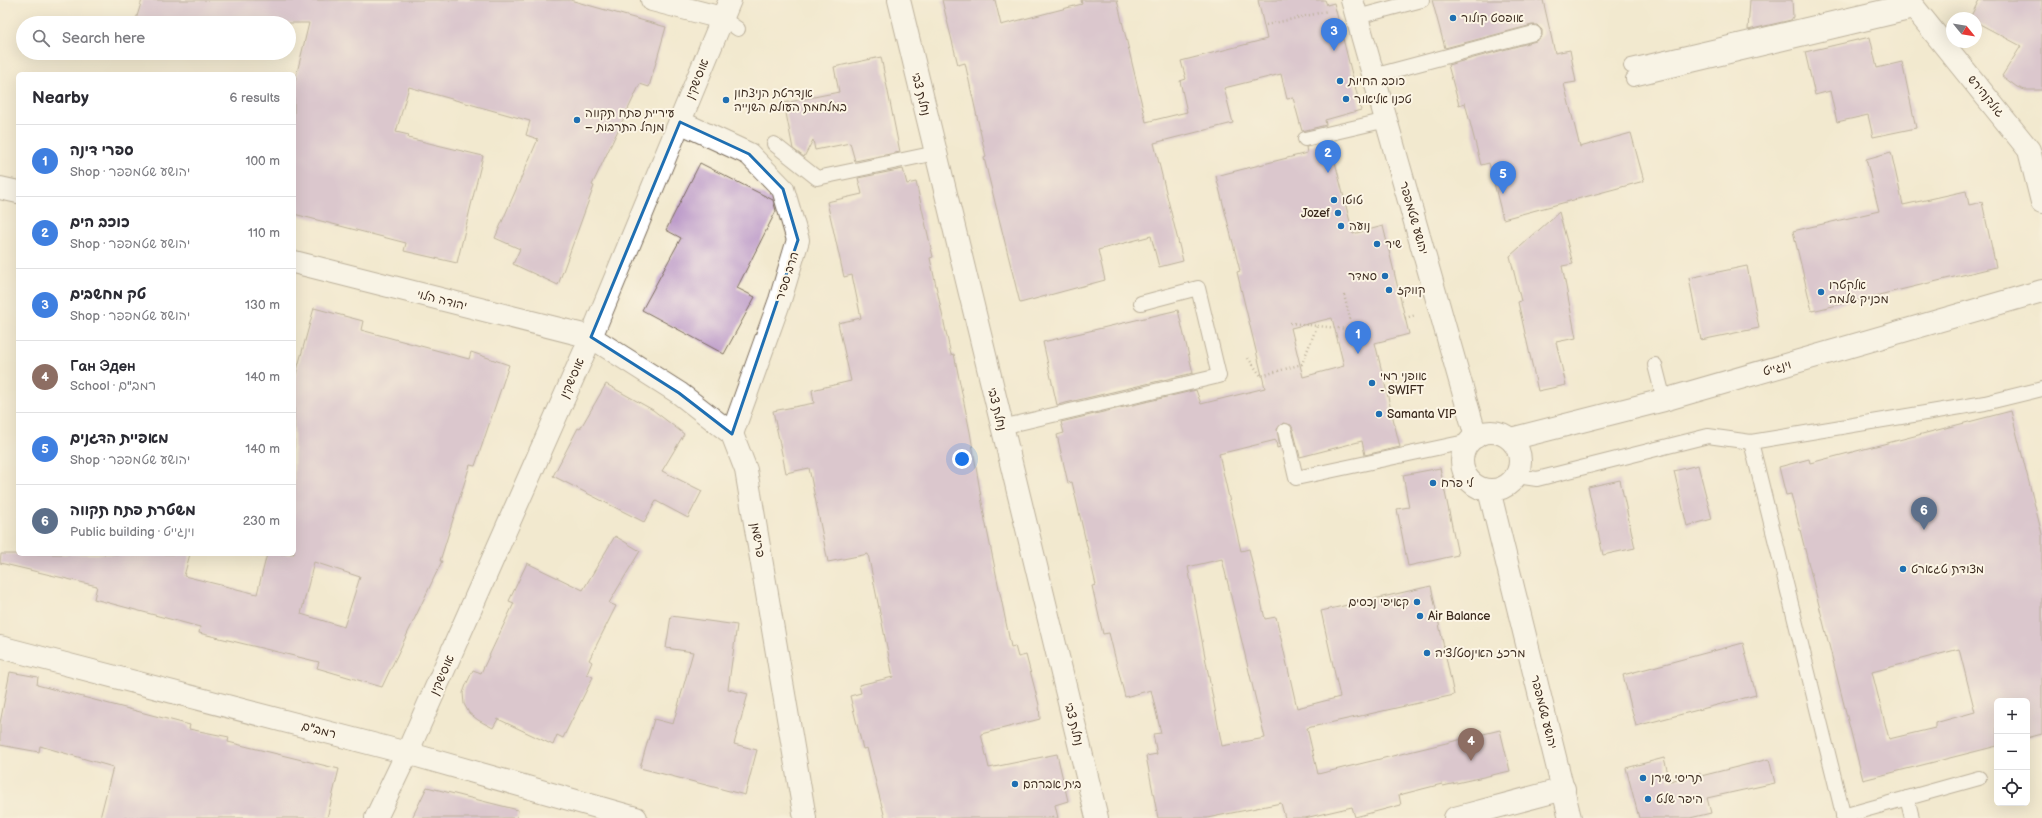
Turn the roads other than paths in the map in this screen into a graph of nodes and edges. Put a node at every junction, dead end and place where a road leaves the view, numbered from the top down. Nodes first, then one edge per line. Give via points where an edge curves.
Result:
1 (652, 0) edge
2 (899, 0) edge
3 (1422, 0) edge
4 (1912, 4) edge
5 (1354, 7) edge
6 (730, 16) edge
7 (1534, 34) dead end
8 (1632, 73) dead end
9 (1373, 76) junction
10 (1387, 120) junction
11 (680, 122) junction
12 (1305, 139) dead end
13 (774, 144) dead end
14 (2035, 149) edge
15 (936, 153) junction
16 (0, 188) edge
17 (16, 192) edge
18 (2042, 202) edge
19 (296, 263) edge
20 (2042, 291) edge
21 (1141, 303) dead end
22 (591, 337) junction
23 (1654, 365) dead end
24 (2042, 389) edge
25 (1664, 400) junction
26 (1002, 427) junction
27 (1286, 431) dead end
28 (732, 434) junction
29 (1472, 439) junction
30 (1511, 439) junction
31 (1751, 442) junction
32 (1517, 476) junction
33 (1489, 490) junction
34 (0, 647) edge
35 (407, 753) junction
36 (1979, 778) dead end
37 (1564, 789) junction
38 (1907, 798) junction
39 (804, 809) edge
40 (1843, 817) edge
41 (376, 818) edge
42 (636, 818) edge
43 (789, 818) edge
44 (1097, 818) edge
45 (1455, 818) edge
46 (1570, 818) edge
47 (1912, 818) edge

1 - 6 street
2 - 15 street, נחלת צבי
3 - 5 lane
4 - 8 lane
4 - 14 street, גולדנהירש
5 - 9 street, יהושע שטמפפר
6 - 11 street, אוסישקין
7 - 9 lane
9 - 10 street, יהושע שטמפפר
10 - 12 lane
10 - 29 street, יהושע שטמפפר
11 - 22 street, אוסישקין
11 - 28 street, הרב ספיר via 750,154 783,190 798,240 780,300
13 - 15 lane via 817,178
14 - 18 street, גולדנהירש
15 - 26 street, נחלת צבי
16 - 17 street
19 - 22 street, יהודה הלוי
20 - 25 street, וינגייט
21 - 26 lane via 1198,288 1219,376
22 - 28 street via 679,393
22 - 35 street, אוסישקין
23 - 25 lane
24 - 31 lane via 1985,403
25 - 30 street, וינגייט
26 - 44 street, נחלת צבי
27 - 29 lane via 1296,478
28 - 39 street, פרישמן via 746,470
29 - 30 street via 1485,432 1494,432
29 - 33 street via 1463,457 1466,476 1473,484
30 - 32 street via 1520,457
31 - 32 lane via 1708,436 1537,479
31 - 40 lane
32 - 33 street via 1501,489
33 - 37 street, יהושע שטמפפר
34 - 35 street, רמב"ם
35 - 41 street, אוסישקין
35 - 42 street, רמב"ם
36 - 38 lane
37 - 45 street
37 - 46 street, יהושע שטמפפר
38 - 40 lane
38 - 47 lane
39 - 43 street

